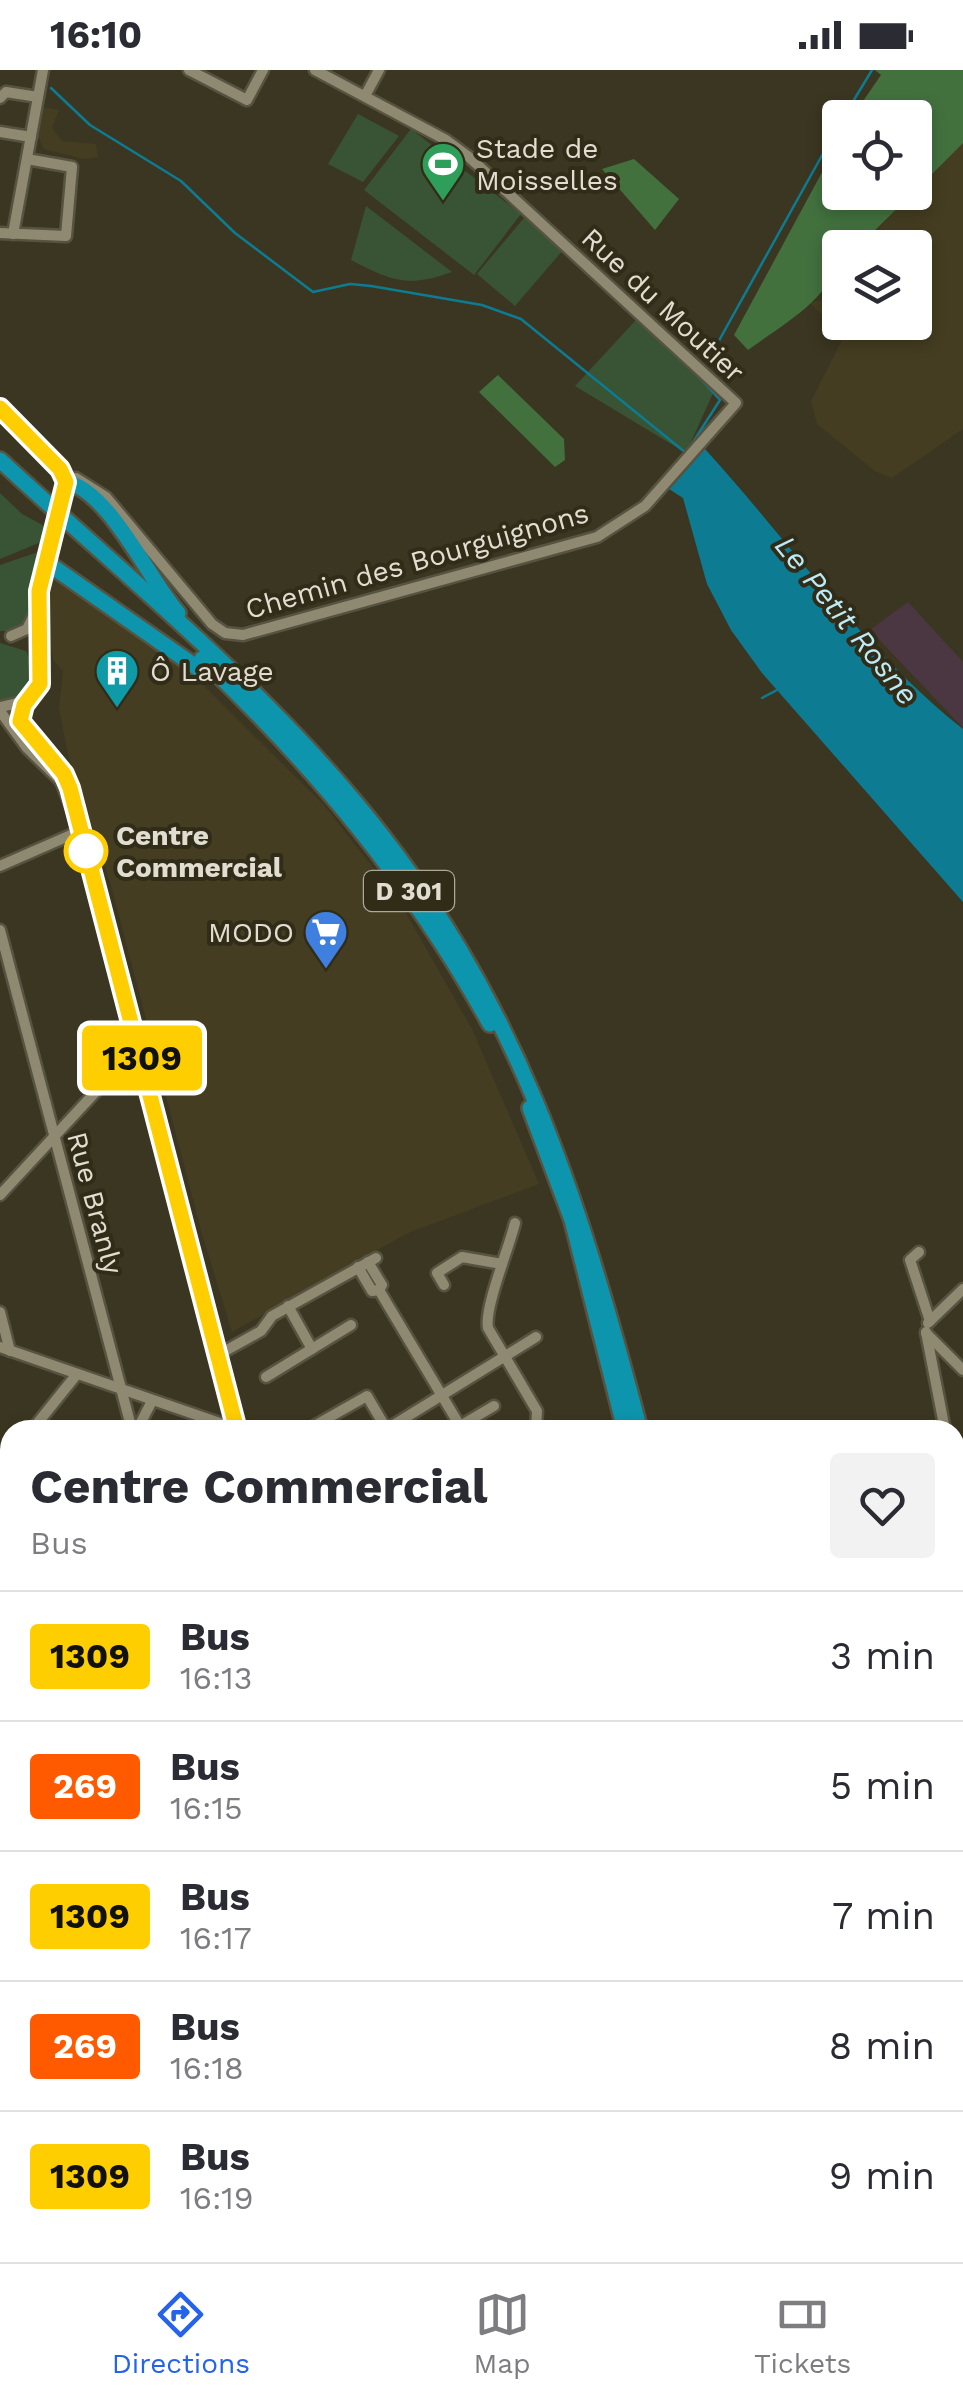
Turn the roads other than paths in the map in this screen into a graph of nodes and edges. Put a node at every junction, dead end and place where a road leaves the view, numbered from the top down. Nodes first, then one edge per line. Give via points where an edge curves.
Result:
1 (188, 70) edge
2 (263, 70) edge
3 (316, 70) edge
4 (379, 70) edge
5 (43, 72) edge
6 (365, 96) junction
7 (0, 98) edge
8 (38, 98) junction
9 (0, 132) edge
10 (31, 137) junction
11 (27, 158) junction
12 (0, 233) edge
13 (13, 234) junction
14 (736, 403) joint
15 (0, 408) edge
16 (0, 460) edge
17 (0, 474) edge
18 (65, 479) junction
19 (92, 491) junction
20 (63, 506) junction
21 (140, 546) junction
22 (46, 562) junction
23 (39, 591) junction
24 (185, 630) junction
25 (6, 636) edge
26 (40, 658) junction
27 (27, 701) junction
28 (0, 709) edge
29 (79, 827) junction
30 (0, 866) edge
31 (412, 896) junction
32 (0, 930) edge
33 (138, 1045) junction
34 (54, 1134) junction
35 (0, 1195) edge
36 (515, 1223) dead end
37 (919, 1252) dead end
38 (502, 1264) junction
39 (444, 1285) dead end
40 (963, 1289) edge
41 (288, 1306) junction
42 (0, 1312) edge
43 (351, 1324) dead end
44 (928, 1327) junction
45 (536, 1337) dead end
46 (5, 1349) edge
47 (312, 1349) junction
48 (218, 1355) junction
49 (505, 1356) junction
50 (963, 1370) edge
51 (77, 1374) junction
52 (266, 1377) dead end
53 (121, 1389) junction
54 (442, 1396) junction
55 (152, 1401) junction
56 (494, 1406) dead end
57 (40, 1420) edge
58 (131, 1420) edge
59 (140, 1420) edge
60 (208, 1420) edge
61 (234, 1420) edge
62 (324, 1420) edge
63 (381, 1420) edge
64 (403, 1420) edge
65 (453, 1420) edge
66 (470, 1420) edge
67 (537, 1420) edge
68 (622, 1420) edge
69 (635, 1420) edge
70 (943, 1420) edge

1 - 2 street via 247,100
3 - 6 street, Rue du Moutier
4 - 6 street
5 - 8 street
6 - 14 street, Rue du Moutier via 469,157
7 - 8 street via 6,92
8 - 10 street
9 - 10 street
10 - 11 street
11 - 13 street
11 - 13 street via 72,167 66,236
12 - 13 street
14 - 21 street, Chemin des Bourguignons via 645,506 597,537 243,635 212,624
15 - 18 street
16 - 24 highway, D 301
17 - 31 highway, D 301 via 262,716 344,806
18 - 19 highway
18 - 20 street
19 - 20 street
19 - 21 highway
20 - 22 street, bridge
21 - 24 highway
22 - 23 street
22 - 31 highway via 211,678 316,784
23 - 25 street via 31,623
23 - 26 street
24 - 69 highway, D 301 via 355,802 464,957 548,1123 590,1241
25 - 26 street via 29,643
26 - 27 street via 40,684
27 - 28 street
27 - 29 street via 22,727 64,774
28 - 29 street via 61,781
29 - 30 street
29 - 33 street
31 - 68 highway, D 301 via 490,1023 533,1116 572,1220
32 - 34 street, Rue Branly
33 - 34 street
33 - 48 street
34 - 35 street
34 - 53 street, Rue Branly
36 - 38 street
37 - 44 street via 910,1260
38 - 39 street via 462,1257 438,1274
38 - 49 street via 486,1316
40 - 44 street
41 - 47 street
41 - 48 street
41 - 54 street via 368,1263 372,1291 379,1290
42 - 46 street
43 - 47 street
44 - 50 street
44 - 70 street
45 - 49 street
46 - 51 street
47 - 52 street
48 - 61 street
49 - 54 street
49 - 67 street
51 - 53 street
51 - 57 street
53 - 55 street
53 - 58 street, Rue Branly
54 - 64 street
54 - 65 street
55 - 59 street
55 - 60 street
56 - 66 street
62 - 63 street via 366,1396

